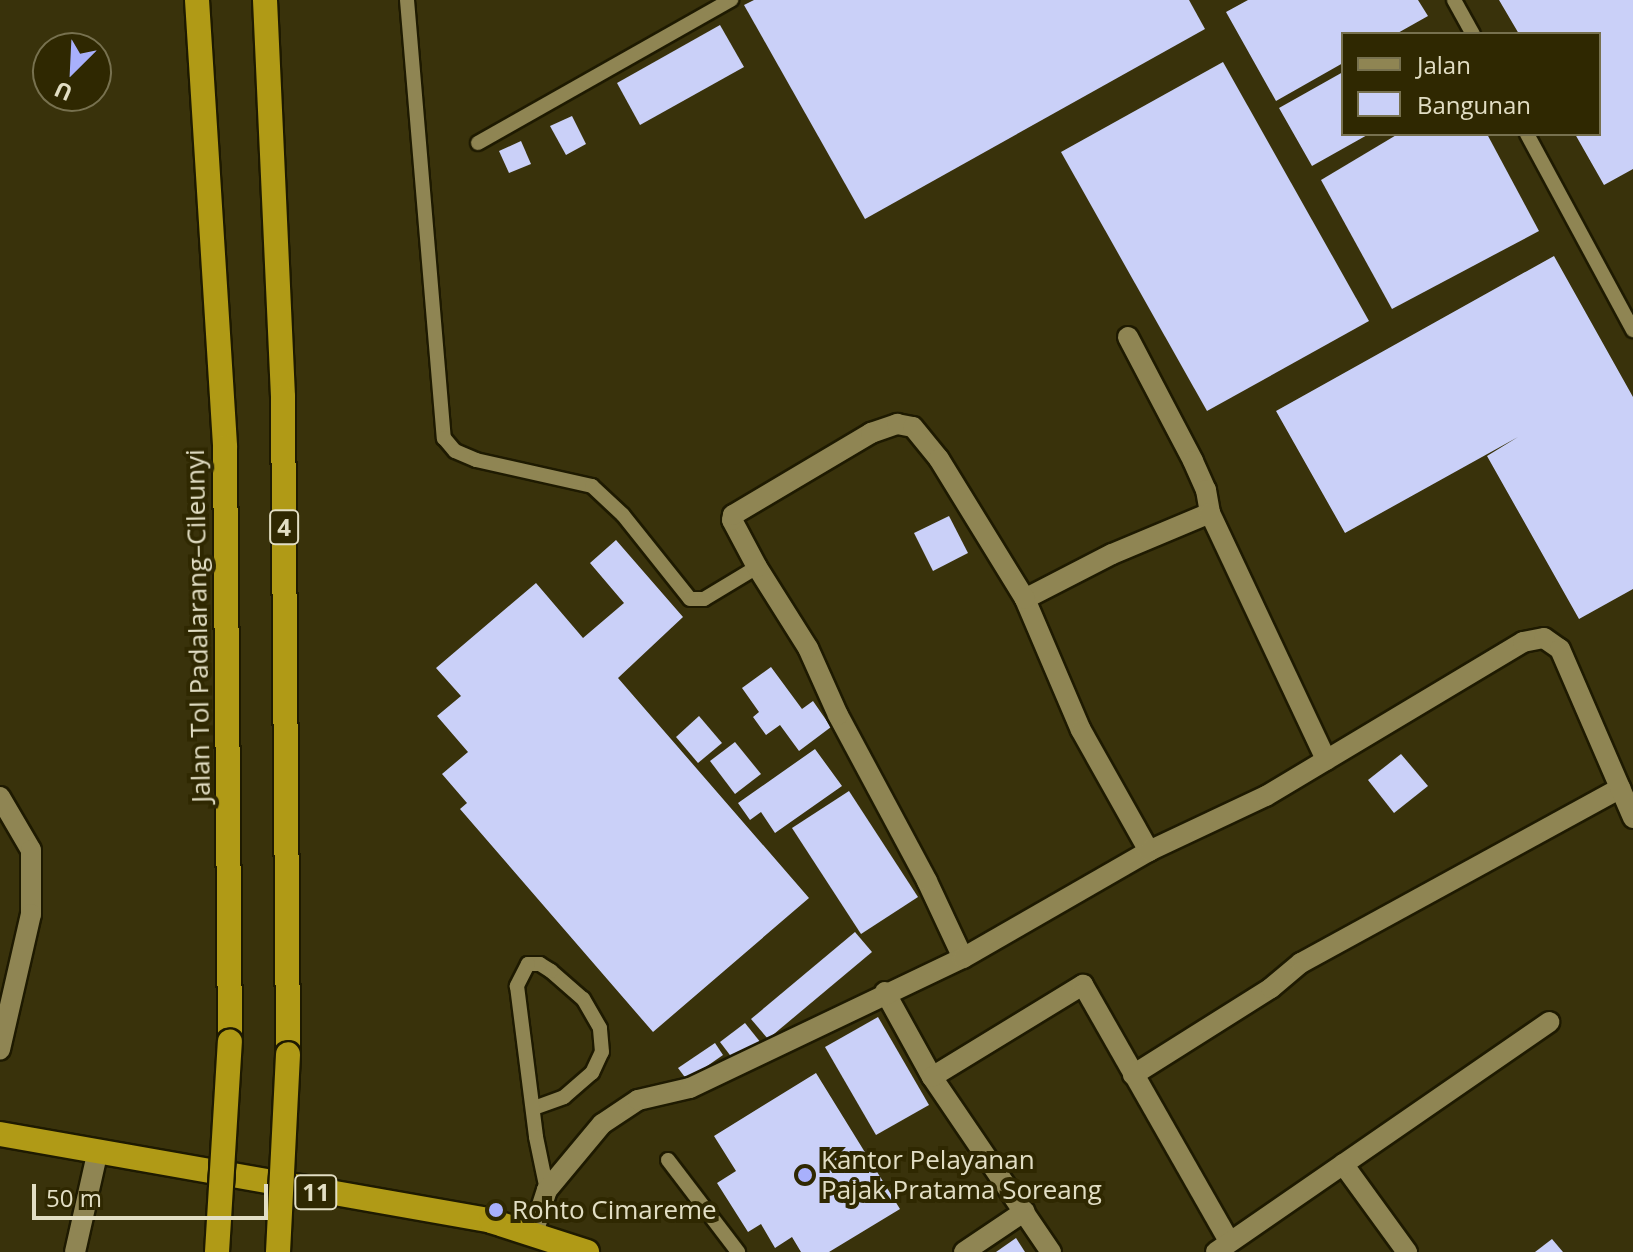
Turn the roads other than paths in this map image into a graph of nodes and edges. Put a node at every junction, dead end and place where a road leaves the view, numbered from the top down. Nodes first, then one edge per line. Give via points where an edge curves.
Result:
1 (197, 0) edge
2 (265, 0) edge
3 (407, 0) edge
4 (731, 0) edge
5 (1454, 0) edge
6 (1472, 32) edge
7 (1528, 136) edge
8 (478, 143) dead end
9 (1633, 330) edge
10 (1128, 337) dead end
11 (1210, 513) junction
12 (757, 567) junction
13 (1025, 599) junction
14 (1326, 760) junction
15 (1620, 788) junction
16 (0, 797) edge
17 (1633, 818) edge
18 (1149, 851) junction
19 (963, 958) junction
20 (885, 992) junction
21 (1549, 1022) dead end
22 (0, 1049) edge
23 (1133, 1075) junction
24 (932, 1077) junction
25 (534, 1108) junction
26 (0, 1134) edge
27 (97, 1154) junction
28 (668, 1160) dead end
29 (1343, 1164) junction
30 (547, 1190) junction
31 (1025, 1211) junction
32 (545, 1241) edge
33 (1223, 1247) edge
34 (75, 1252) edge
35 (217, 1252) edge
36 (278, 1252) edge
37 (587, 1252) edge
38 (738, 1252) edge
39 (964, 1252) edge
40 (1051, 1252) edge
41 (1407, 1252) edge

1 - 35 highway, Jalan Tol Padalarang–Cileunyi, bridge via 225,447 230,1041
2 - 36 highway, 4, bridge via 283,397 288,1054
3 - 12 lane via 444,438 455,451 476,460 592,486 623,515 690,599 704,599
4 - 8 lane
5 - 6 lane
7 - 9 lane
10 - 11 street via 1193,461
11 - 13 street via 1112,554
11 - 14 street
12 - 13 street via 732,520 736,511 871,433 897,424 924,436
12 - 19 street via 808,648
13 - 18 street via 1081,730
14 - 15 street via 1523,642 1544,638 1560,649
14 - 18 street via 1266,796
15 - 17 street
15 - 23 street via 1301,963 1271,988
16 - 22 street via 31,850 31,914
18 - 19 street
19 - 20 street
20 - 24 street
20 - 30 street via 690,1088 638,1100 602,1124
21 - 29 street
23 - 24 street via 1083,985
23 - 33 street
24 - 31 street
25 - 25 lane via 517,986 528,964 540,964 583,999 600,1028 602,1052 592,1073 564,1097
25 - 30 lane
26 - 27 highway, 11
27 - 32 highway, 11 via 491,1221
27 - 34 street
28 - 38 lane
29 - 33 street
29 - 41 street
30 - 32 street
31 - 39 street
31 - 40 street
32 - 37 highway, 11

